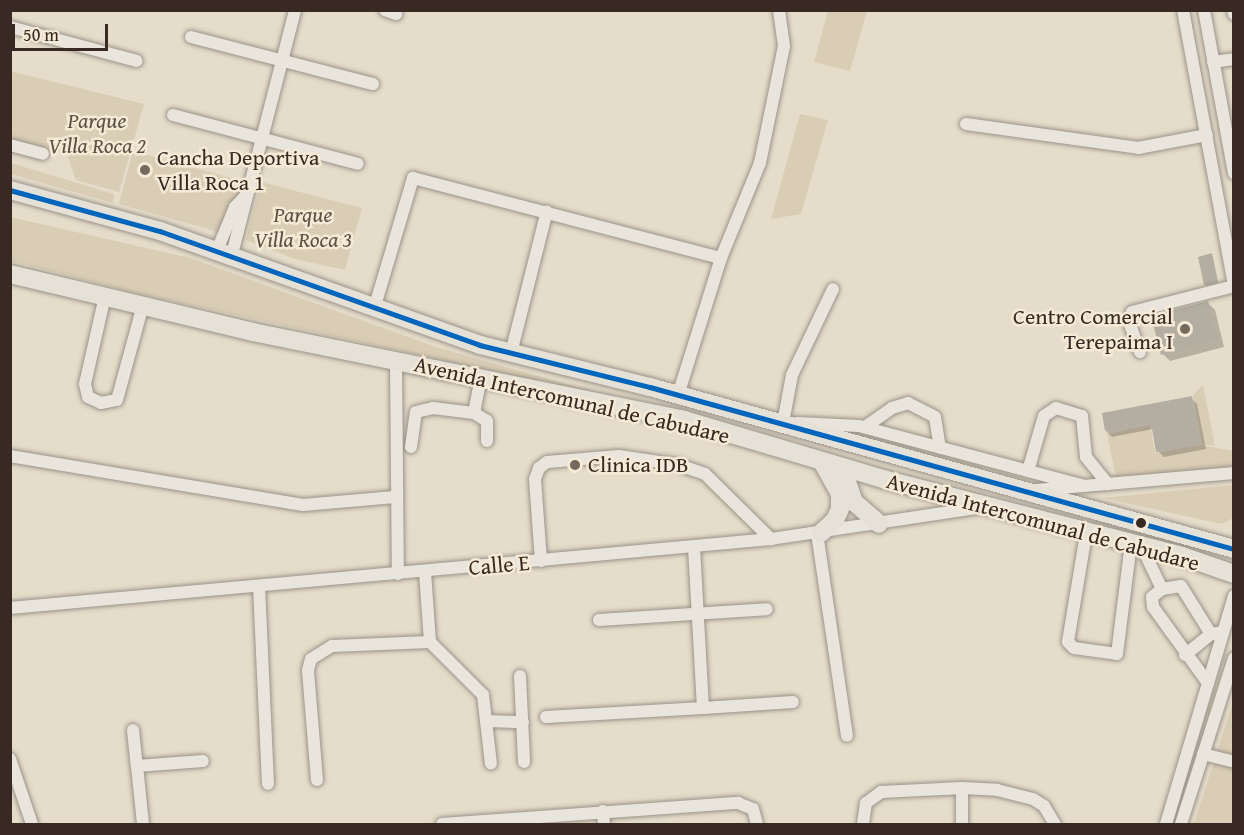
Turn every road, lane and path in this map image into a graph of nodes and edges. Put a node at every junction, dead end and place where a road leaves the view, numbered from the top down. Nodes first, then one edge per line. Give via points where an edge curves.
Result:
1 (295, 10) edge
2 (779, 10) edge
3 (1183, 10) edge
4 (1204, 10) edge
5 (10, 27) edge
6 (191, 37) dead end
7 (1233, 59) edge
8 (282, 60) junction
9 (137, 61) dead end
10 (1213, 62) junction
11 (373, 84) dead end
12 (173, 115) dead end
13 (966, 124) dead end
14 (1206, 135) junction
15 (262, 139) junction
16 (10, 145) edge
17 (44, 154) dead end
18 (358, 164) dead end
19 (1233, 173) edge
20 (10, 190) edge
21 (547, 211) junction
22 (224, 255) junction
23 (722, 258) junction
24 (10, 274) edge
25 (1233, 285) edge
26 (833, 289) dead end
27 (105, 296) junction
28 (143, 306) junction
29 (374, 309) junction
30 (1140, 352) dead end
31 (511, 353) junction
32 (396, 361) junction
33 (480, 378) junction
34 (678, 395) junction
35 (474, 413) junction
36 (781, 423) junction
37 (865, 427) junction
38 (487, 441) dead end
39 (411, 447) dead end
40 (940, 448) junction
41 (10, 456) edge
42 (822, 462) junction
43 (843, 468) junction
44 (1028, 471) junction
45 (1233, 473) edge
46 (1108, 484) junction
47 (1084, 486) junction
48 (1031, 491) junction
49 (395, 498) junction
50 (985, 507) junction
51 (879, 524) junction
52 (819, 533) junction
53 (1086, 534) junction
54 (771, 539) junction
55 (1136, 544) junction
56 (694, 546) junction
57 (1233, 549) edge
58 (541, 561) junction
59 (424, 572) junction
60 (398, 574) junction
61 (1233, 574) edge
62 (259, 586) junction
63 (1162, 589) junction
64 (1233, 596) edge
65 (10, 608) edge
66 (767, 609) dead end
67 (698, 615) junction
68 (599, 620) dead end
69 (1217, 633) junction
70 (430, 642) junction
71 (1185, 655) junction
72 (1233, 658) edge
73 (520, 676) dead end
74 (1208, 683) junction
75 (793, 702) dead end
76 (703, 708) junction
77 (546, 717) dead end
78 (488, 721) junction
79 (523, 722) junction
80 (133, 730) dead end
81 (847, 736) dead end
82 (1203, 754) junction
83 (10, 759) edge
84 (202, 761) dead end
85 (524, 762) dead end
86 (1233, 762) edge
87 (491, 764) dead end
88 (137, 766) junction
89 (317, 780) dead end
90 (268, 784) dead end
91 (962, 788) junction
92 (603, 811) junction
93 (32, 825) edge
94 (143, 825) edge
95 (442, 825) edge
96 (604, 825) edge
97 (757, 825) edge
98 (863, 825) edge
99 (962, 825) edge
100 (1055, 825) edge
101 (1166, 825) edge
102 (1181, 825) edge

1 - 8 street
2 - 23 street via 784,46 760,163
3 - 14 street
4 - 10 street
5 - 9 street
6 - 8 street
7 - 10 street
8 - 11 street
8 - 15 street
10 - 19 street
12 - 15 street
13 - 14 street via 1138,148
14 - 25 street
15 - 18 street
15 - 22 street via 246,208
16 - 17 street
20 - 22 highway, Avenida Intercomunal de Cabudare via 160,231
21 - 23 street
21 - 29 street via 413,178
21 - 31 street
22 - 29 highway, Avenida Intercomunal de Cabudare
23 - 34 street
24 - 27 highway, Avenida Intercomunal de Cabudare
25 - 30 street via 1132,312 1129,321
26 - 36 street via 792,375
27 - 28 highway, Avenida Intercomunal de Cabudare
27 - 28 street via 85,384 88,397 101,403 117,400
28 - 32 highway, Avenida Intercomunal de Cabudare
29 - 31 highway, Avenida Intercomunal de Cabudare
31 - 34 highway, Avenida Intercomunal de Cabudare
32 - 33 highway, Avenida Intercomunal de Cabudare
32 - 49 street
33 - 35 street
33 - 42 highway, Avenida Intercomunal de Cabudare via 684,420
34 - 36 highway, Avenida Intercomunal de Cabudare
35 - 38 street via 487,422
35 - 39 street via 424,407 416,412
36 - 37 street via 831,422
36 - 48 highway, Avenida Intercomunal de Cabudare
37 - 40 street
37 - 40 street via 892,408 908,403 934,417
40 - 44 street
41 - 49 street via 303,505
42 - 43 highway, Avenida Intercomunal de Cabudare
42 - 52 highway via 840,494 840,509 835,520
43 - 50 highway, Avenida Intercomunal de Cabudare
43 - 51 highway via 854,502
44 - 46 street via 1044,416 1056,408 1082,416 1086,457
44 - 47 street
45 - 46 street
46 - 47 street
47 - 48 street
48 - 57 highway, Avenida Intercomunal de Cabudare
49 - 60 street
50 - 51 street, Calle E
50 - 53 highway, Avenida Intercomunal de Cabudare
51 - 52 street, Calle E
52 - 54 street, Calle E
52 - 81 street
53 - 55 highway, Avenida Intercomunal de Cabudare
53 - 55 street via 1068,642 1074,648 1117,654
54 - 56 street, Calle E
54 - 58 street via 705,474 679,465 619,456 548,462 539,468 536,479
55 - 61 highway, Avenida Intercomunal de Cabudare
55 - 63 street
56 - 58 street, Calle E
56 - 67 street
58 - 59 street, Calle E
59 - 60 street, Calle E
59 - 70 street
60 - 62 street, Calle E
62 - 65 street, Calle E
62 - 90 street
63 - 69 street via 1181,586
63 - 71 street via 1152,597 1153,607
64 - 69 street
66 - 67 street
67 - 68 street
67 - 76 street
69 - 71 street
69 - 74 street
70 - 78 street via 483,695
70 - 89 street via 332,646 310,658
71 - 74 street
72 - 82 street
73 - 79 street
74 - 101 street
75 - 76 street
76 - 77 street
78 - 79 street
78 - 87 street
79 - 85 street
80 - 88 street
82 - 86 street
82 - 102 street
83 - 93 street
84 - 88 street
88 - 94 street
91 - 98 street via 881,792 866,803
91 - 99 street
91 - 100 street via 997,790 1033,799 1044,806
92 - 95 street
92 - 96 street
92 - 97 street via 738,803 753,809

